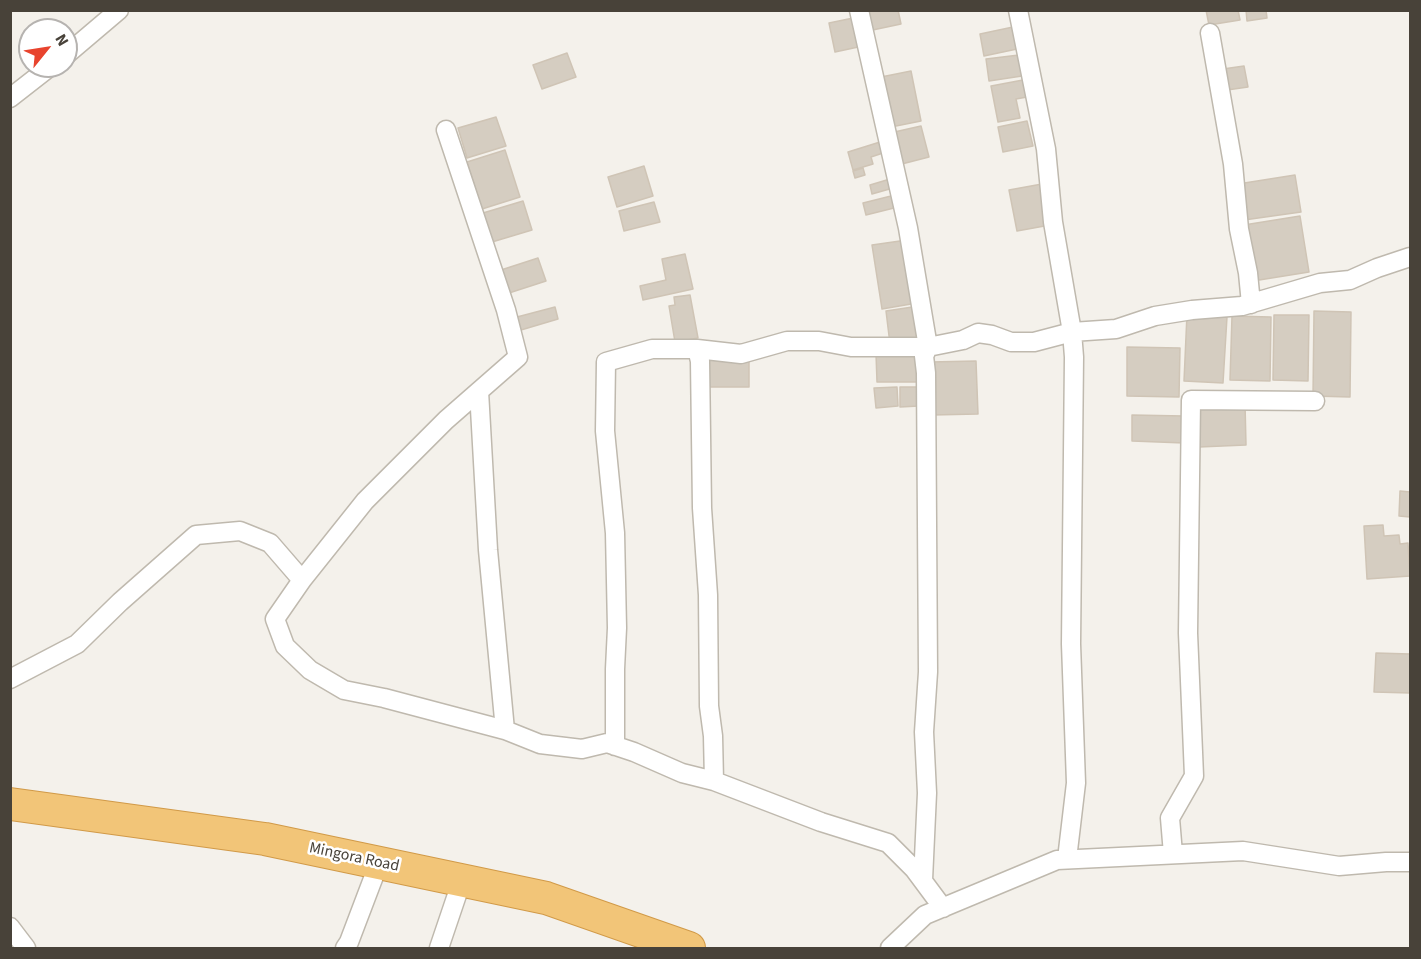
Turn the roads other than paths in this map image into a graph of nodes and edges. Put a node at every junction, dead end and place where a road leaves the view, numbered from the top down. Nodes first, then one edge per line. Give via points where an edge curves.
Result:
1 (119, 10) edge
2 (859, 10) edge
3 (1018, 10) edge
4 (1210, 33) dead end
5 (78, 45) edge
6 (36, 78) edge
7 (10, 98) edge
8 (446, 130) dead end
9 (1410, 257) edge
10 (1251, 304) junction
11 (1072, 333) junction
12 (928, 347) junction
13 (697, 349) junction
14 (479, 391) junction
15 (1315, 401) dead end
16 (302, 580) junction
17 (10, 680) edge
18 (505, 730) junction
19 (615, 746) junction
20 (714, 782) junction
21 (10, 804) edge
22 (1173, 854) junction
23 (1067, 859) junction
24 (1410, 862) edge
25 (379, 863) junction
26 (462, 880) junction
27 (923, 880) junction
28 (943, 908) junction
29 (10, 927) edge
30 (26, 948) edge
31 (345, 948) edge
32 (439, 948) edge
33 (689, 948) edge
34 (890, 948) edge

1 - 5 street
2 - 12 street via 908,228
3 - 11 street via 1046,149 1053,222
4 - 10 street via 1233,164
6 - 7 street
8 - 14 street via 518,357
9 - 10 street via 1350,280 1320,283
10 - 11 street via 1155,316 1116,329
11 - 12 street via 1034,342 1011,342 978,333
11 - 23 street via 1071,644 1076,783
12 - 13 street via 851,347 819,341 786,341 741,354
12 - 27 street via 924,356 928,672
13 - 19 street via 652,349 606,362 605,431 615,533
13 - 20 street
14 - 16 street via 365,501
14 - 18 street via 488,550
15 - 22 street via 1191,400 1188,633 1194,776 1170,818
16 - 17 street via 270,543 240,531 196,535 77,644
16 - 18 street via 275,618 285,646 310,670 344,690
18 - 19 street via 540,744 582,749 607,743
19 - 20 street
20 - 27 street via 888,843
21 - 25 highway, Mingora Road via 265,839
22 - 23 street
22 - 24 street via 1243,851 1339,866
23 - 28 street
25 - 26 highway, Mingora Road
25 - 31 street
26 - 32 street
26 - 33 highway, Mingora Road via 546,898
27 - 28 street
28 - 34 street via 925,915
29 - 30 street

